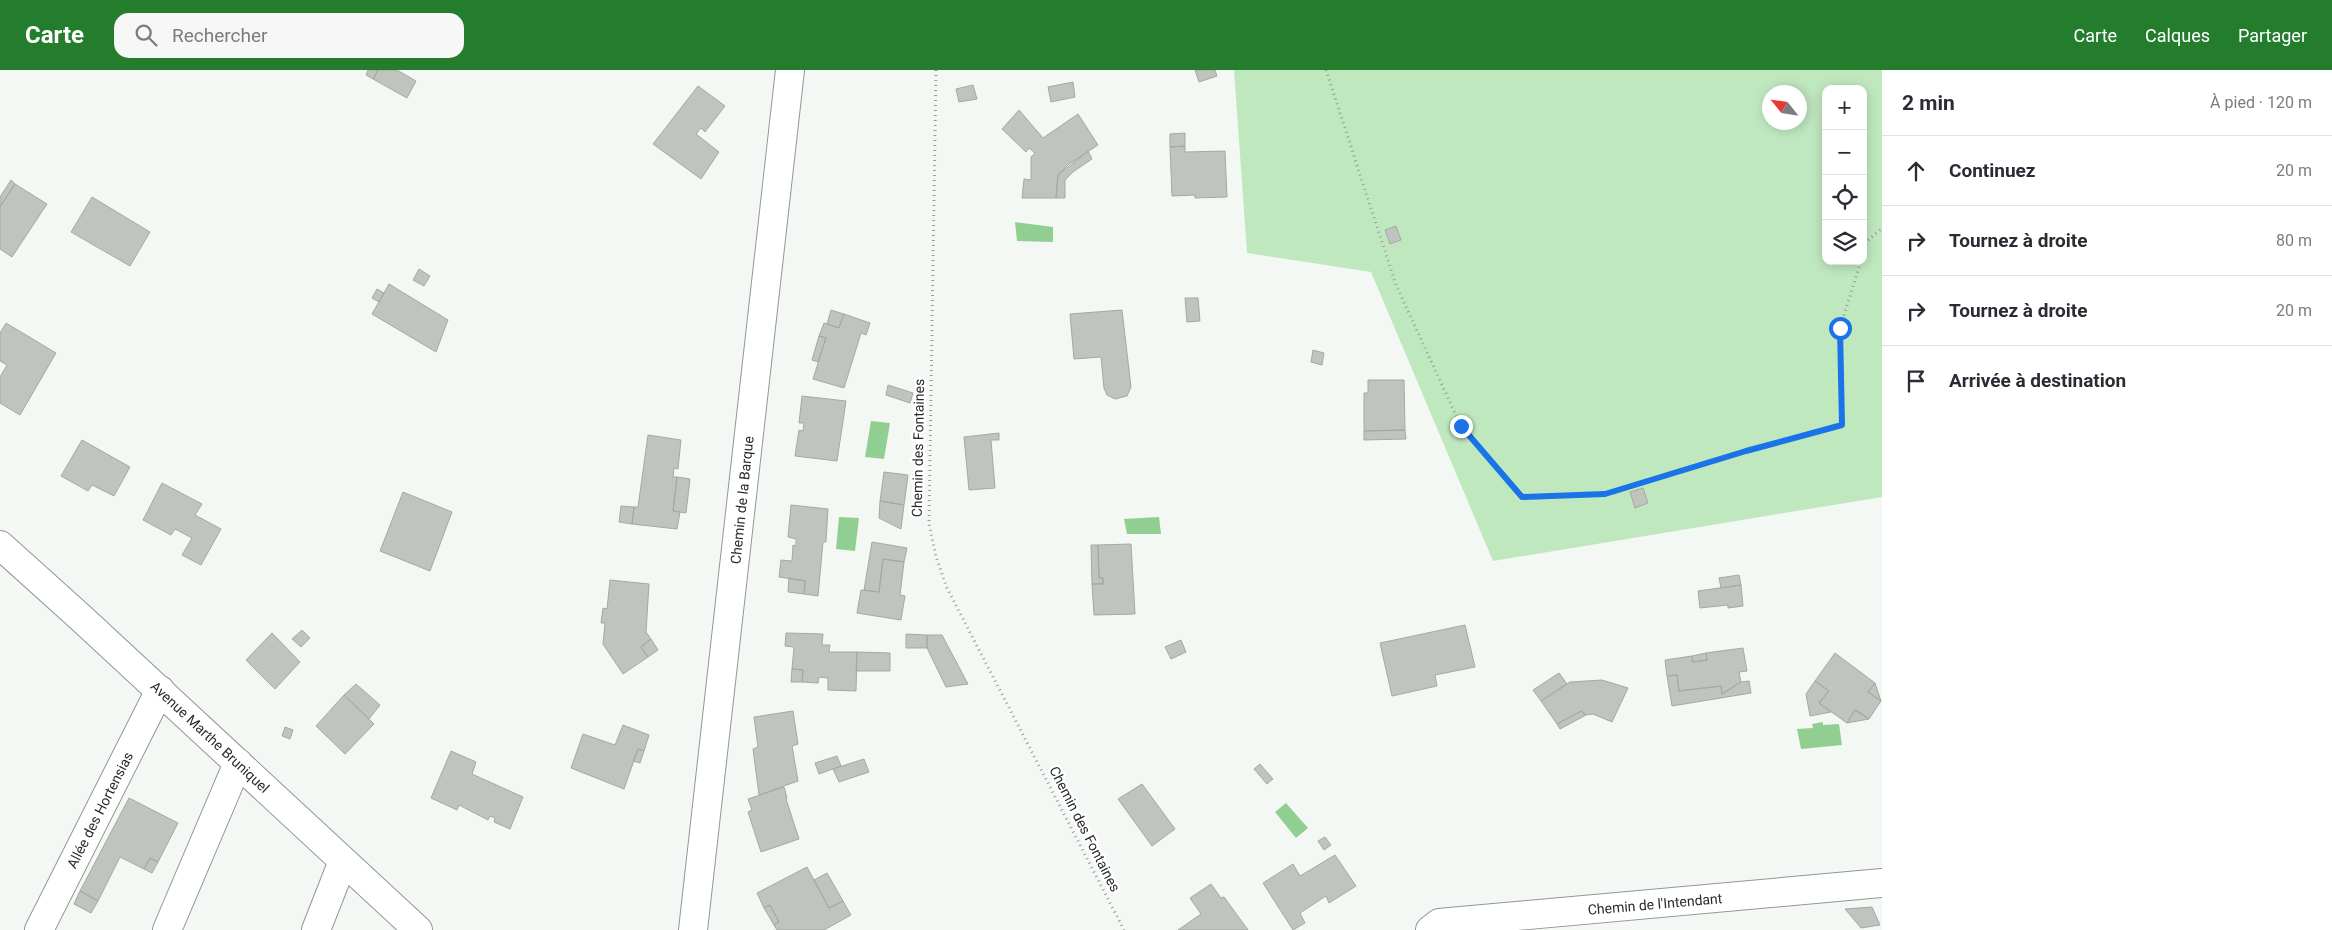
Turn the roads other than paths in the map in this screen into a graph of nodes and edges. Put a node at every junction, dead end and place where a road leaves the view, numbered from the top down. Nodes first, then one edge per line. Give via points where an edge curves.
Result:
1 (790, 70) edge
2 (0, 545) edge
3 (160, 690) junction
4 (238, 763) junction
5 (343, 861) junction
6 (1882, 884) edge
7 (40, 930) edge
8 (167, 930) edge
9 (316, 930) edge
10 (418, 930) edge
11 (693, 930) edge
12 (1430, 930) edge

1 - 11 street, Chemin de la Barque
2 - 3 street, Avenue Marthe Bruniquel
3 - 4 street, Avenue Marthe Bruniquel
3 - 7 street, Allée des Hortensias
4 - 5 street, Avenue Marthe Bruniquel
4 - 8 street
5 - 9 street
5 - 10 street, Avenue Marthe Bruniquel
6 - 12 street, Chemin de l'Intendant via 1439,923

